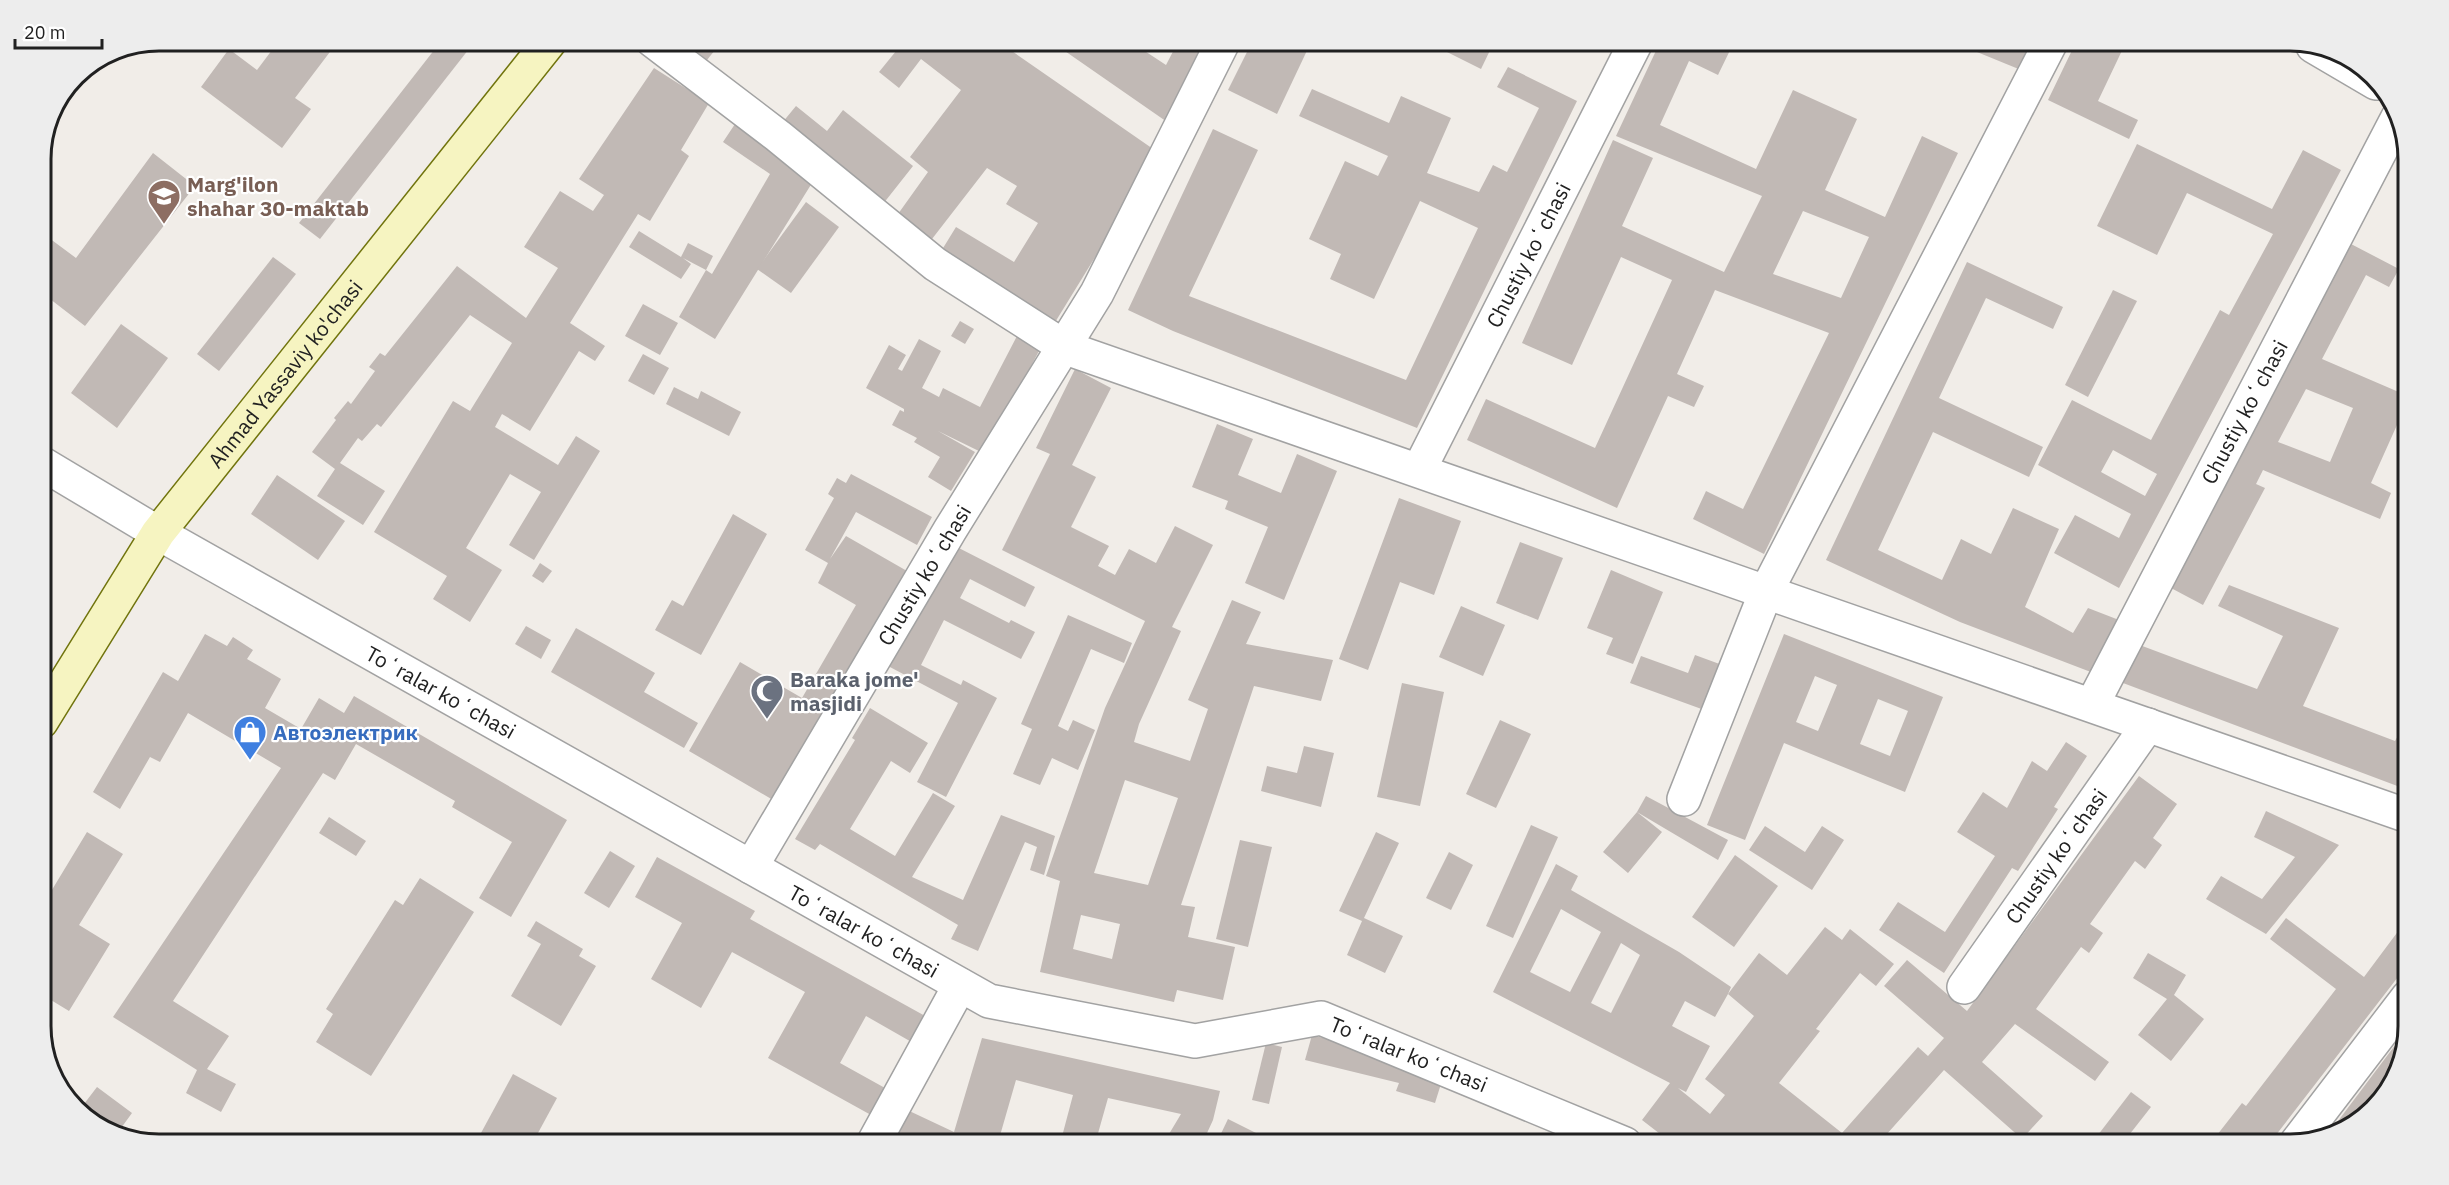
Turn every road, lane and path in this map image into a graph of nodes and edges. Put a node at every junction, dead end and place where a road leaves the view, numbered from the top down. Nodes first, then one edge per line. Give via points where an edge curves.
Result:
1 (542, 51) edge
2 (666, 51) edge
3 (1218, 51) edge
4 (1631, 51) edge
5 (2046, 51) edge
6 (2393, 127) edge
7 (1066, 348) junction
8 (51, 469) edge
9 (1419, 470) junction
10 (158, 532) junction
11 (1766, 592) junction
12 (2092, 705) junction
13 (51, 706) edge
14 (2148, 725) junction
15 (1684, 799) dead end
16 (2398, 812) edge
17 (751, 867) junction
18 (960, 986) junction
19 (1964, 987) dead end
20 (2398, 1011) edge
21 (2304, 1133) edge
22 (879, 1134) edge
23 (1601, 1134) edge

1 - 10 main road, Ahmad Yassaviy ko'chasi
2 - 7 street via 935,264
3 - 7 street, Chustiy koʻchasi
4 - 9 street, Chustiy koʻchasi
5 - 11 street
6 - 12 street, Chustiy koʻchasi
7 - 9 street
7 - 17 street, Chustiy koʻchasi via 950,530
8 - 10 street, Toʻralar koʻchasi
9 - 11 street
10 - 13 main road, Ahmad Yassaviy ko'chasi
10 - 17 street, Toʻralar koʻchasi
11 - 12 street
11 - 15 street
12 - 14 street
14 - 16 street
14 - 19 street, Chustiy koʻchasi
17 - 18 street, Toʻralar koʻchasi
18 - 22 street
18 - 23 street, Toʻralar koʻchasi via 989,1001 1195,1041 1321,1018
20 - 21 street

